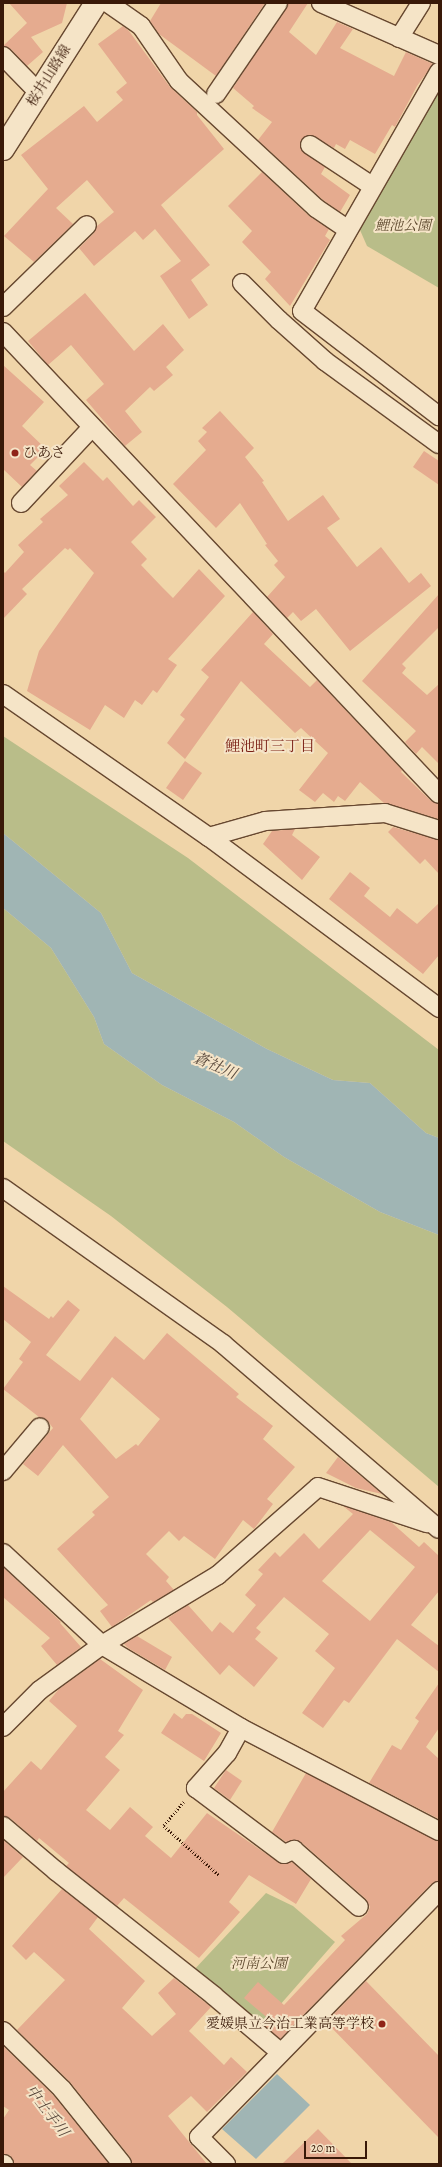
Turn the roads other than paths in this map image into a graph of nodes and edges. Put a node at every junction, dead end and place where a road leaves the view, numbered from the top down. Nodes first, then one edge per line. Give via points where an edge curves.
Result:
1 (96, 3) edge
2 (108, 3) edge
3 (278, 3) edge
4 (321, 3) edge
5 (421, 3) edge
6 (399, 38) junction
7 (439, 55) edge
8 (3, 56) edge
9 (439, 72) edge
10 (39, 93) junction
11 (216, 94) dead end
12 (310, 145) dead end
13 (3, 149) edge
14 (372, 186) junction
15 (87, 225) dead end
16 (347, 229) junction
17 (242, 283) dead end
18 (3, 307) edge
19 (3, 332) edge
20 (439, 416) edge
21 (92, 427) junction
22 (436, 435) edge
23 (21, 503) dead end
24 (3, 694) edge
25 (439, 794) edge
26 (439, 830) edge
27 (209, 837) junction
28 (439, 1008) edge
29 (3, 1188) edge
30 (40, 1427) dead end
31 (3, 1471) edge
32 (437, 1527) edge
33 (3, 1553) edge
34 (102, 1645) junction
35 (3, 1727) edge
36 (241, 1728) junction
37 (3, 1826) edge
38 (439, 1831) edge
39 (439, 1891) edge
40 (359, 1908) dead end
41 (3, 2031) edge
42 (280, 2052) junction
43 (122, 2164) edge
44 (226, 2164) edge

1 - 10 main road, 桜井山路線
2 - 16 street via 141,26 179,81 316,208
3 - 11 street
4 - 6 street
5 - 6 street
6 - 7 street
8 - 10 street
9 - 14 street
10 - 13 main road, 桜井山路線
12 - 14 street
14 - 16 street
15 - 18 street
16 - 20 street via 302,310
17 - 22 street via 325,361
19 - 21 street
21 - 23 street
21 - 25 street
24 - 27 street
26 - 27 street via 385,813 264,821
27 - 28 street
29 - 32 street via 223,1344
30 - 31 street
32 - 34 street via 318,1487 218,1575
33 - 34 street
34 - 35 street via 40,1690
34 - 36 street
36 - 38 street
36 - 40 street via 227,1753 196,1788 284,1854 294,1850
37 - 42 street
39 - 42 street
41 - 43 street via 62,2089
42 - 44 street via 200,2137

